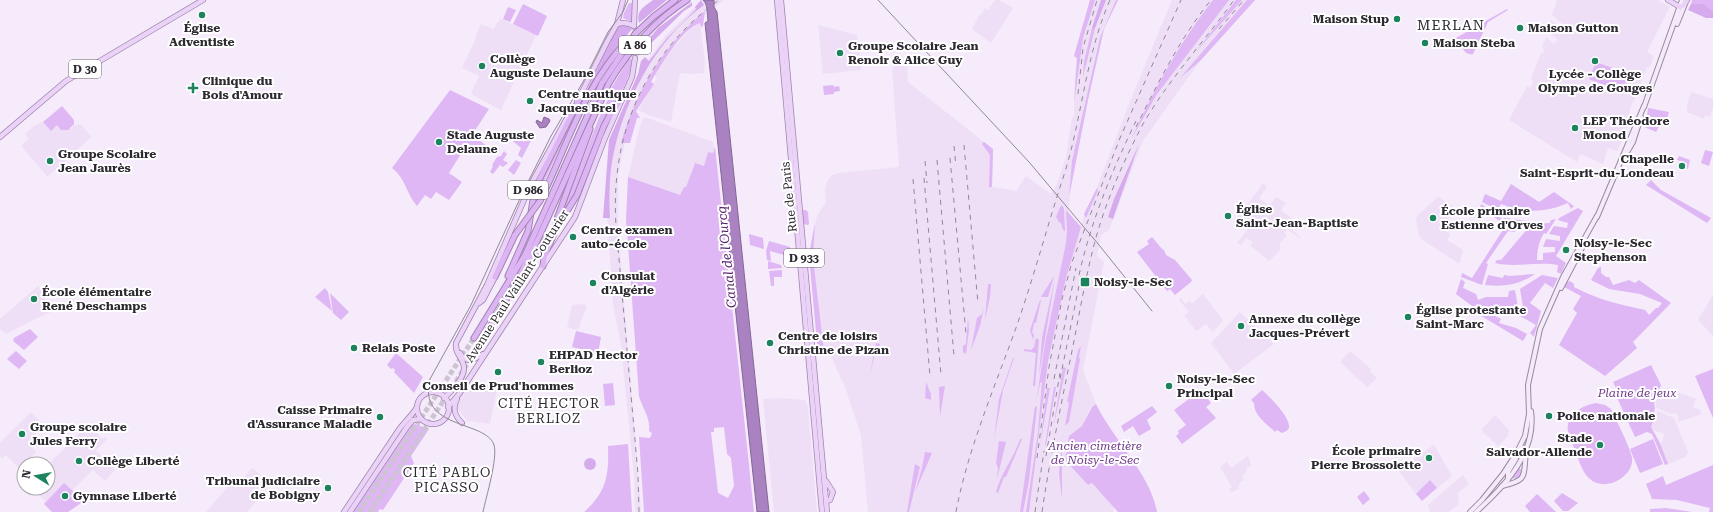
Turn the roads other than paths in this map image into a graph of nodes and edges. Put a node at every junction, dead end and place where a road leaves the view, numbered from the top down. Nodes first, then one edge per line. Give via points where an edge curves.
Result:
1 (203, 0) edge
2 (623, 0) edge
3 (635, 0) edge
4 (675, 0) edge
5 (687, 0) edge
6 (777, 0) edge
7 (781, 0) edge
8 (1668, 0) edge
9 (1684, 2) edge
10 (617, 24) junction
11 (636, 33) junction
12 (635, 58) tunnel mouth
13 (625, 94) junction
14 (579, 100) junction
15 (599, 103) junction
16 (0, 137) edge
17 (543, 266) junction
18 (495, 278) joint
19 (515, 285) junction
20 (501, 293) junction
21 (478, 303) junction
22 (463, 331) junction
23 (474, 338) tunnel mouth
24 (481, 342) tunnel mouth
25 (486, 352) junction
26 (459, 394) junction
27 (444, 398) junction
28 (1529, 403) junction
29 (417, 407) junction
30 (448, 407) junction
31 (421, 419) junction
32 (462, 423) dead end
33 (1526, 450) junction
34 (1512, 463) junction
35 (1519, 464) junction
36 (1524, 471) junction
37 (819, 474) junction
38 (1508, 479) junction
39 (1509, 484) junction
40 (1502, 486) junction
41 (826, 502) junction
42 (344, 512) edge
43 (350, 512) edge
44 (822, 512) edge
45 (827, 512) edge
46 (1470, 512) edge
47 (1476, 512) edge

1 - 16 main road, D 30 via 66,81
2 - 10 main road, Avenue Paul Vaillant-Couturier
3 - 10 main road via 634,26 622,22
4 - 11 highway, A 86
5 - 15 highway, A 86 via 642,37 623,61
6 - 37 main road, Rue de Paris / D 933
7 - 41 main road, Rue de Paris / D 933 via 824,478 833,492 830,500
8 - 9 main road
9 - 28 main road via 1644,106 1597,216 1543,321 1528,385
10 - 14 main road, Avenue Paul Vaillant-Couturier
11 - 18 highway, bridge via 614,56 596,84 572,129 540,201 515,235
11 - 20 highway, A 86 via 602,82 525,255
12 - 13 main road, Avenue Paul Vaillant-Couturier via 632,77
13 - 17 main road, Avenue Paul Vaillant-Couturier via 580,207
13 - 19 highway via 604,126 571,206 540,246
14 - 20 highway via 539,180 528,231
14 - 21 main road, Avenue Paul Vaillant-Couturier / D 986 via 531,184
15 - 17 highway, bridge via 558,216
15 - 19 highway, A 86
17 - 25 main road, Avenue Paul Vaillant-Couturier
18 - 21 main road via 483,300
19 - 24 highway, A 86
20 - 23 highway, A 86
21 - 22 main road, Avenue Paul Vaillant-Couturier / D 986
22 - 25 main road via 464,336 458,348 462,357 473,360
22 - 27 main road, Avenue Paul Vaillant-Couturier / D 986 via 456,348 464,371 452,391
25 - 26 main road, Avenue Paul Vaillant-Couturier
26 - 30 main road, Avenue Paul Vaillant-Couturier
26 - 32 main road via 454,410
27 - 29 main road via 436,393 427,394 420,398
27 - 30 main road
28 - 33 main road via 1532,420
28 - 34 main road via 1528,428
29 - 31 main road
29 - 42 main road via 404,422
30 - 31 main road, Avenue Paul Vaillant-Couturier via 446,416 438,423 428,424
31 - 43 main road via 413,420 407,427
33 - 35 main road
33 - 36 main road
34 - 35 main road
34 - 38 main road
34 - 46 main road
35 - 36 main road
35 - 38 main road
36 - 39 main road via 1523,478
37 - 41 main road
37 - 44 main road, Rue de Paris / D 933
38 - 39 main road
38 - 40 main road
39 - 40 main road
40 - 47 main road
41 - 45 main road

